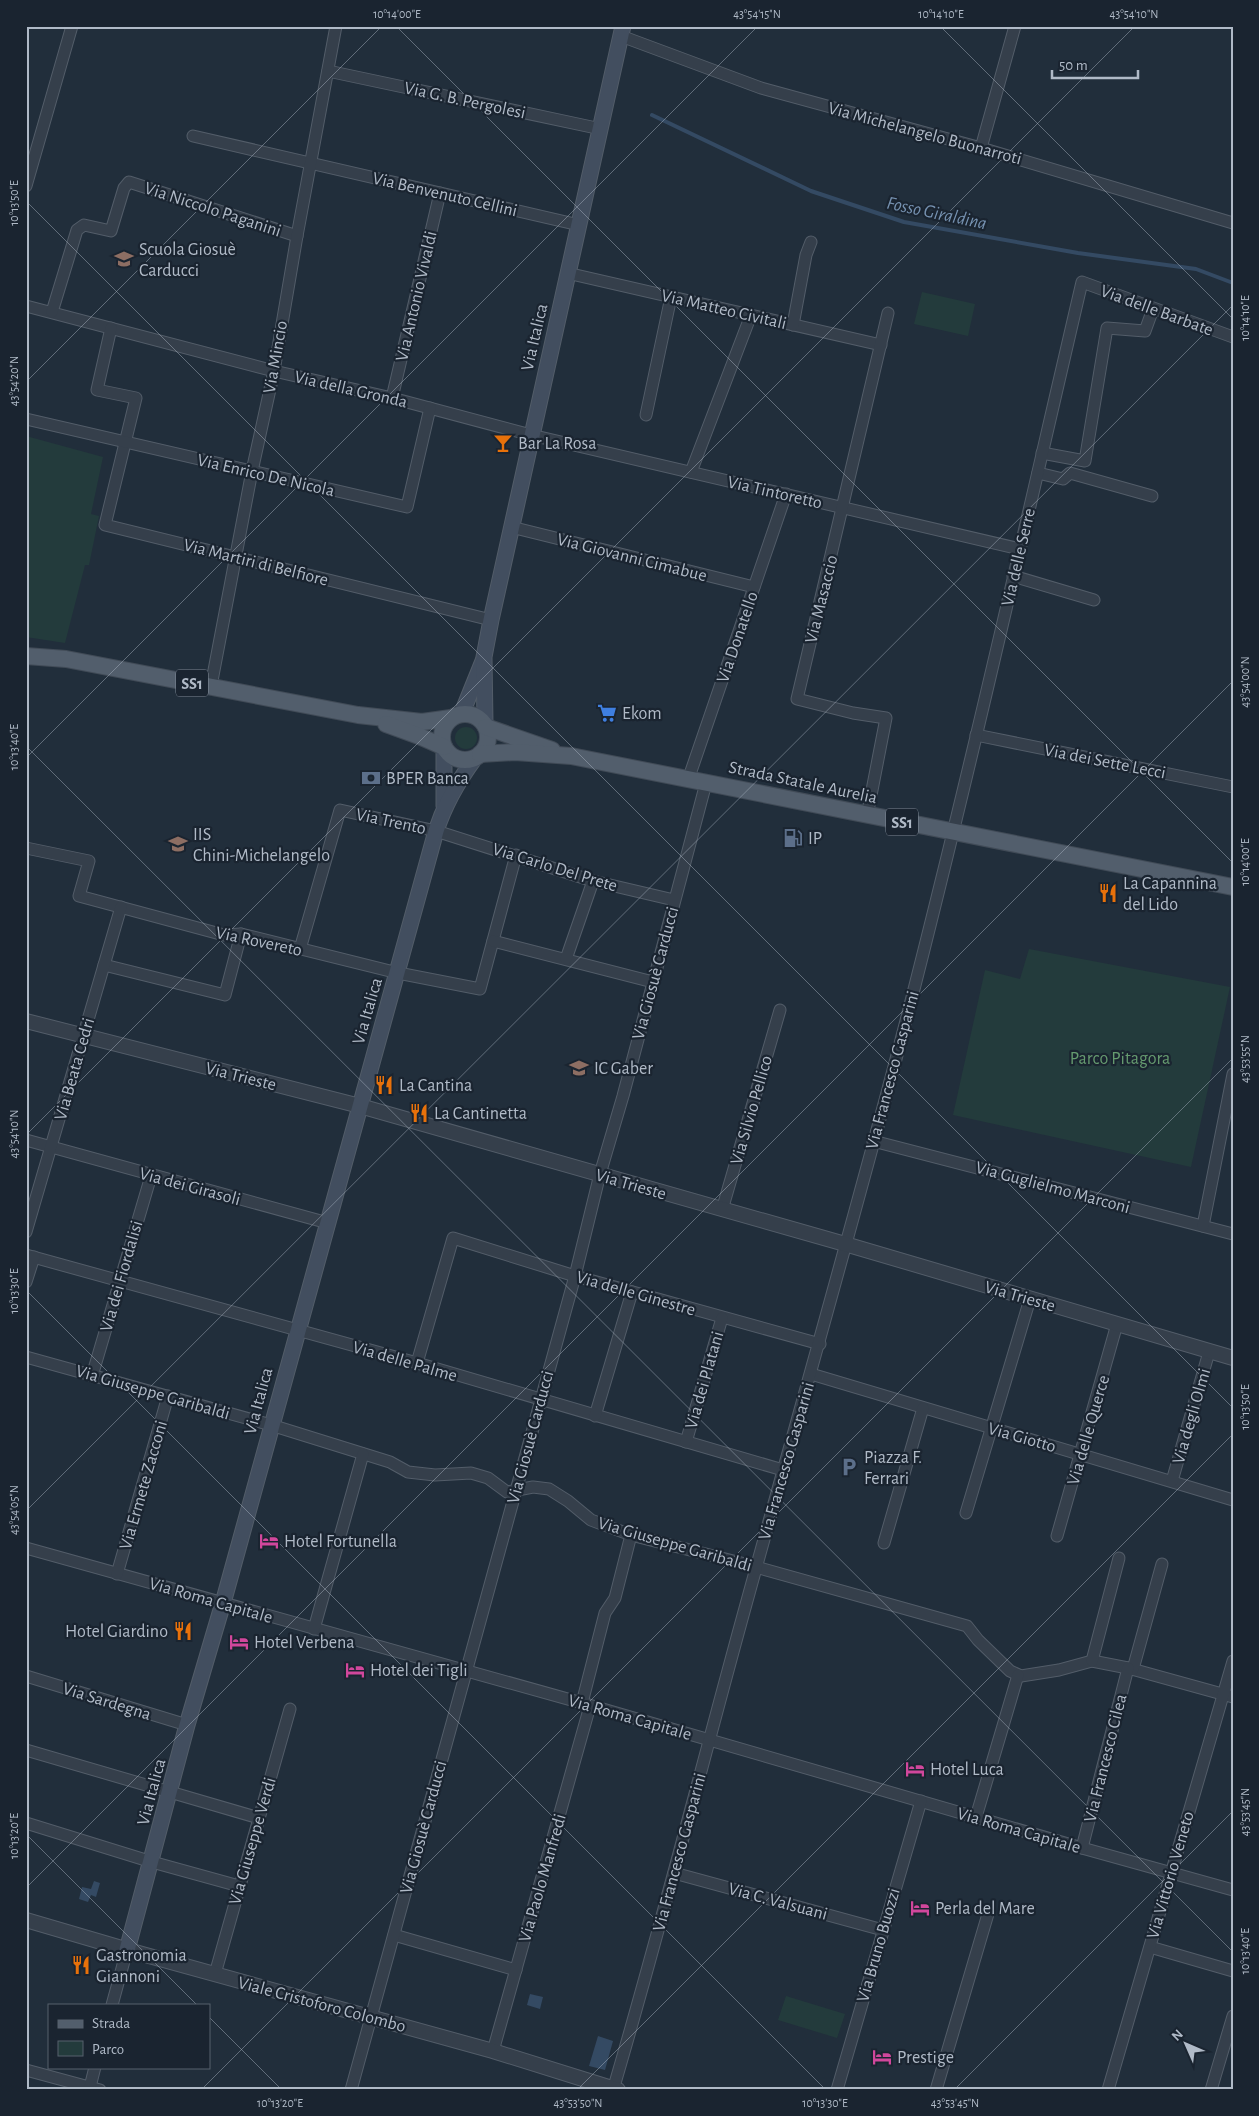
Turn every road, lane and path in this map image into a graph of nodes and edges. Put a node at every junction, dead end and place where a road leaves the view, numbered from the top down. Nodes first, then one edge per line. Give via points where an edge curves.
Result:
1 (72, 26) edge
2 (336, 26) edge
3 (1015, 26) edge
4 (622, 31) edge
5 (328, 71) junction
6 (602, 128) junction
7 (193, 136) dead end
8 (981, 148) junction
9 (310, 164) junction
10 (26, 186) edge
11 (440, 193) junction
12 (1233, 223) edge
13 (579, 225) junction
14 (296, 236) junction
15 (810, 242) dead end
16 (567, 273) junction
17 (1082, 282) joint
18 (671, 297) junction
19 (26, 306) edge
20 (1153, 309) junction
21 (52, 312) junction
22 (888, 313) dead end
23 (752, 315) junction
24 (793, 325) junction
25 (111, 328) junction
26 (1233, 337) edge
27 (881, 345) junction
28 (274, 371) junction
29 (392, 398) junction
30 (430, 408) junction
31 (646, 414) dead end
32 (26, 419) edge
33 (531, 435) junction
34 (126, 442) junction
35 (1042, 453) junction
36 (252, 471) junction
37 (691, 472) junction
38 (1038, 472) junction
39 (786, 494) junction
40 (1152, 496) dead end
41 (843, 508) junction
42 (511, 527) junction
43 (1020, 549) junction
44 (235, 557) junction
45 (1014, 576) junction
46 (754, 588) junction
47 (1094, 600) dead end
48 (491, 620) junction
49 (26, 656) edge
50 (484, 657) junction
51 (211, 686) junction
52 (358, 715) junction
53 (456, 716) junction
54 (486, 725) junction
55 (976, 735) junction
56 (444, 747) junction
57 (478, 756) junction
58 (571, 756) junction
59 (688, 780) junction
60 (706, 783) junction
61 (1233, 787) edge
62 (444, 808) junction
63 (867, 816) junction
64 (436, 830) junction
65 (953, 831) junction
66 (26, 848) edge
67 (516, 855) junction
68 (593, 881) junction
69 (1233, 887) edge
70 (674, 900) junction
71 (121, 907) junction
72 (241, 934) junction
73 (493, 941) junction
74 (300, 949) junction
75 (566, 958) junction
76 (104, 965) junction
77 (398, 973) junction
78 (652, 985) junction
79 (780, 1010) dead end
80 (26, 1022) edge
81 (84, 1036) junction
82 (1233, 1074) edge
83 (1230, 1102) edge
84 (360, 1106) junction
85 (26, 1140) edge
86 (873, 1140) junction
87 (52, 1148) junction
88 (600, 1174) junction
89 (151, 1176) junction
90 (722, 1210) junction
91 (328, 1224) junction
92 (1203, 1226) junction
93 (26, 1232) edge
94 (1233, 1234) edge
95 (845, 1244) junction
96 (30, 1256) edge
97 (575, 1276) junction
98 (120, 1280) junction
99 (26, 1282) edge
100 (632, 1292) junction
101 (1030, 1299) junction
102 (722, 1318) junction
103 (1117, 1324) junction
104 (297, 1332) junction
105 (820, 1344) junction
106 (1209, 1352) junction
107 (26, 1357) edge
108 (1233, 1358) edge
109 (417, 1363) junction
110 (811, 1374) junction
111 (92, 1376) junction
112 (168, 1396) junction
113 (541, 1400) junction
114 (923, 1408) junction
115 (595, 1416) junction
116 (271, 1426) junction
117 (991, 1429) junction
118 (686, 1442) junction
119 (363, 1454) junction
120 (1081, 1455) junction
121 (782, 1470) junction
122 (1172, 1481) junction
123 (515, 1491) junction
124 (1233, 1500) edge
125 (966, 1513) dead end
126 (631, 1535) junction
127 (1057, 1536) dead end
128 (884, 1543) dead end
129 (26, 1548) edge
130 (1119, 1558) dead end
131 (1162, 1564) dead end
132 (756, 1567) junction
133 (117, 1574) junction
134 (223, 1603) junction
135 (314, 1629) junction
136 (1092, 1661) junction
137 (1233, 1661) edge
138 (1131, 1668) junction
139 (466, 1671) junction
140 (1018, 1675) junction
141 (26, 1676) edge
142 (1228, 1695) edge
143 (586, 1704) junction
144 (290, 1709) dead end
145 (187, 1725) junction
146 (709, 1740) junction
147 (26, 1750) edge
148 (170, 1792) junction
149 (921, 1801) junction
150 (976, 1817) junction
151 (259, 1818) junction
152 (26, 1823) edge
153 (1082, 1848) junction
154 (152, 1862) junction
155 (674, 1873) junction
156 (1171, 1874) junction
157 (239, 1886) junction
158 (1233, 1890) edge
159 (988, 1914) dead end
160 (26, 1920) edge
161 (883, 1930) junction
162 (394, 1935) junction
163 (1150, 1947) junction
164 (127, 1950) junction
165 (516, 1970) junction
166 (1233, 1970) edge
167 (216, 1974) junction
168 (112, 2004) edge
169 (1233, 2016) edge
170 (371, 2017) junction
171 (493, 2051) junction
172 (95, 2068) edge
173 (26, 2070) edge
174 (95, 2088) edge
175 (614, 2089) edge
176 (351, 2090) edge
177 (837, 2090) edge
178 (936, 2090) edge
179 (1108, 2090) edge
180 (1211, 2090) edge

1 - 10 street
2 - 5 street, Via Mincio
3 - 8 street
4 - 6 main road, Via Italica
4 - 8 street, Via Michelangelo Buonarroti via 761,88
5 - 6 street, Via G. B. Pergolesi
5 - 9 street, Via Mincio
6 - 13 main road, Via Italica
7 - 9 street, Via Benvenuto Cellini
8 - 12 street, Via Michelangelo Buonarroti
9 - 11 street, Via Benvenuto Cellini
9 - 14 street, Via Mincio
11 - 13 street, Via Benvenuto Cellini
11 - 29 street, Via Antonio Vivaldi
13 - 16 main road, Via Italica
14 - 21 street, Via Niccolo Paganini via 129,182 124,188 111,231 84,225 77,230
14 - 28 street, Via Mincio
15 - 24 street
16 - 18 street, Via Matteo Civitali
16 - 33 main road, Via Italica
17 - 20 street, Via delle Barbate
17 - 35 street, Via delle Serre
18 - 23 street, Via Matteo Civitali
18 - 31 street
19 - 21 street, Via della Gronda
20 - 26 street, Via delle Barbate
20 - 35 street via 1145,331 1107,328 1085,461
21 - 25 street, Via della Gronda
22 - 27 street, Via Masaccio
23 - 24 street, Via Matteo Civitali
23 - 37 street
24 - 27 street, Via Matteo Civitali
25 - 28 street, Via della Gronda
25 - 34 street via 97,390 136,398
27 - 41 street, Via Masaccio
28 - 29 street, Via della Gronda
28 - 36 street, Via Mincio
29 - 30 street, Via della Gronda
30 - 33 street, Via della Gronda
30 - 36 street, Via Enrico De Nicola via 407,507
32 - 34 street, Via Enrico De Nicola
33 - 37 street, Via Tintoretto
33 - 42 main road, Via Italica
34 - 36 street, Via Enrico De Nicola
34 - 44 street, Via Martiri di Belfiore via 105,526
35 - 38 street, Via delle Serre
36 - 44 street, Via Mincio
37 - 39 street, Via Tintoretto
38 - 40 street via 1064,479 1070,473
38 - 43 street, Via delle Serre
39 - 41 street, Via Tintoretto
39 - 46 street, Via Donatello
41 - 43 street, Via Tintoretto
41 - 63 street, Via Masaccio via 797,699 886,718
42 - 46 street, Via Giovanni Cimabue
42 - 48 main road, Via Italica
43 - 45 street, Via delle Serre
44 - 48 street, Via Martiri di Belfiore
44 - 51 street, Via Mincio
45 - 47 street
45 - 55 street, Via delle Serre
46 - 59 street, Via Donatello
48 - 50 main road, Via Italica
49 - 51 main road, SS1
50 - 53 main road, Via Italica
50 - 54 main road, Via Italica
51 - 52 main road, SS1
52 - 53 main road, SS1 via 422,722
52 - 56 main road, SS1
53 - 54 main road via 475,715
53 - 56 main road via 442,731
54 - 57 main road via 489,736
54 - 58 main road, Strada Statale Aurelia / SS1
55 - 61 street, Via dei Sette Lecci
55 - 65 street, Via delle Serre
56 - 57 main road via 449,754 462,760
56 - 62 main road, Via Italica
57 - 58 main road, Strada Statale Aurelia / SS1 via 515,752
57 - 62 main road, Via Italica via 459,780
58 - 59 main road, Strada Statale Aurelia / SS1
59 - 60 main road, Strada Statale Aurelia / SS1
60 - 63 main road, Strada Statale Aurelia / SS1
60 - 70 street, Via Giosuè Carducci
62 - 64 main road, Via Italica
63 - 65 main road, Strada Statale Aurelia / SS1
64 - 67 street, Via Carlo Del Prete
64 - 74 street, Via Trento via 340,810
64 - 77 main road, Via Italica
65 - 69 main road, Strada Statale Aurelia / SS1
65 - 86 street, Via Francesco Gasparini
66 - 71 street, Via Rovereto via 87,859 89,863 79,896
67 - 68 street, Via Carlo Del Prete
67 - 73 street
68 - 70 street, Via Carlo Del Prete
68 - 75 street
70 - 78 street, Via Giosuè Carducci
71 - 72 street, Via Rovereto via 224,935
71 - 76 street, Via Beata Cedri
72 - 74 street, Via Rovereto
72 - 76 street via 225,995
73 - 75 street
73 - 77 street, Via Rovereto via 480,989
74 - 77 street, Via Rovereto
75 - 78 street
76 - 81 street, Via Beata Cedri
77 - 84 main road, Via Italica
78 - 88 street, Via Giosuè Carducci
79 - 90 street, Via Silvio Pellico
80 - 81 street, Via Trieste
81 - 84 street, Via Trieste
81 - 87 street, Via Beata Cedri
82 - 83 street
83 - 92 street
84 - 88 street, Via Trieste
84 - 91 main road, Via Italica
85 - 87 street, Via dei Girasoli
86 - 92 street, Via Guglielmo Marconi
86 - 95 street, Via Francesco Gasparini
87 - 89 street, Via dei Girasoli
87 - 93 street, Via Beata Cedri
88 - 90 street, Via Trieste
88 - 97 street, Via Giosuè Carducci
89 - 91 street, Via dei Girasoli
89 - 98 street, Via dei Fiordalisi
90 - 95 street, Via Trieste
91 - 104 main road, Via Italica
92 - 94 street, Via Guglielmo Marconi
95 - 101 street, Via Trieste
95 - 105 street, Via Francesco Gasparini
96 - 98 street, Via delle Palme
96 - 99 street
97 - 100 street, Via delle Ginestre
97 - 109 street, Via delle Ginestre via 453,1238
97 - 113 street, Via Giosuè Carducci
98 - 104 street, Via delle Palme
98 - 111 street, Via dei Fiordalisi
100 - 102 street, Via delle Ginestre
100 - 115 street
101 - 103 street, Via Trieste
101 - 117 street
102 - 105 street, Via delle Ginestre
102 - 118 street, Via dei Platani
103 - 106 street, Via Trieste
103 - 120 street, Via delle Querce
104 - 109 street, Via delle Palme
104 - 116 main road, Via Italica
105 - 110 street, Via Francesco Gasparini
106 - 108 street, Via Trieste
106 - 122 street, Via degli Olmi
107 - 111 street, Via Giuseppe Garibaldi
109 - 113 street, Via delle Palme
110 - 114 street, Via Giotto
110 - 121 street, Via Francesco Gasparini
111 - 112 street, Via Giuseppe Garibaldi
112 - 116 street, Via Giuseppe Garibaldi
112 - 133 street, Via Ermete Zacconi
113 - 115 street, Via delle Palme
113 - 123 street, Via Giosuè Carducci
114 - 117 street, Via Giotto
114 - 128 street
115 - 118 street, Via delle Palme
116 - 119 street, Via Giuseppe Garibaldi
116 - 134 main road, Via Italica
117 - 120 street, Via Giotto
117 - 125 street
118 - 121 street, Via delle Palme
119 - 123 street, Via Giuseppe Garibaldi via 390,1462 408,1472 435,1475 471,1473 488,1478 507,1492
119 - 135 street
120 - 122 street, Via Giotto
120 - 127 street, Via delle Querce
121 - 132 street, Via Francesco Gasparini
122 - 124 street, Via Giotto
123 - 126 street, Via Giuseppe Garibaldi via 549,1489 591,1520
123 - 139 street, Via Giosuè Carducci
126 - 132 street, Via Giuseppe Garibaldi
126 - 143 street, Via Paolo Manfredi via 615,1598 605,1614
129 - 133 street, Via Roma Capitale
130 - 136 street
131 - 138 street, Via Francesco Cilea
132 - 140 street, Via Giuseppe Garibaldi via 966,1626
132 - 146 street, Via Francesco Gasparini
133 - 134 street, Via Roma Capitale
134 - 135 street, Via Roma Capitale
134 - 145 main road, Via Italica
135 - 139 street, Via Roma Capitale
136 - 138 street
136 - 140 street via 1025,1677
137 - 142 street, Via Vittorio Veneto
138 - 142 street
138 - 153 street, Via Francesco Cilea
139 - 143 street, Via Roma Capitale
139 - 162 street, Via Giosuè Carducci
140 - 150 street
141 - 145 street, Via Sardegna
142 - 156 street, Via Vittorio Veneto
143 - 146 street, Via Roma Capitale
143 - 165 street, Via Paolo Manfredi
144 - 151 street, Via Giuseppe Verdi
145 - 148 main road, Via Italica
146 - 149 street, Via Roma Capitale
146 - 155 street, Via Francesco Gasparini
147 - 148 street
148 - 151 street
148 - 154 main road, Via Italica
149 - 150 street, Via Roma Capitale
149 - 161 street, Via Bruno Buozzi
150 - 153 street, Via Roma Capitale
151 - 157 street, Via Giuseppe Verdi
152 - 154 street
153 - 156 street, Via Roma Capitale
154 - 157 street
154 - 164 main road, Via Italica
155 - 161 street, Via C. Valsuani
155 - 175 street, Via Francesco Gasparini
156 - 158 street, Via Roma Capitale
156 - 163 street, Via Vittorio Veneto
157 - 167 street, Via Giuseppe Verdi
159 - 178 street
160 - 164 street, Viale Cristoforo Colombo
161 - 177 street, Via Bruno Buozzi
162 - 165 street
162 - 170 street, Via Giosuè Carducci
163 - 166 street
163 - 179 street, Via Vittorio Veneto
164 - 167 street, Viale Cristoforo Colombo
164 - 168 street, Via Italica
165 - 171 street, Via Paolo Manfredi
167 - 170 street, Viale Cristoforo Colombo
169 - 180 street
170 - 171 street, Viale Cristoforo Colombo
170 - 176 street, Via Giosuè Carducci
171 - 175 street, Viale Cristoforo Colombo
172 - 174 street
173 - 174 street

